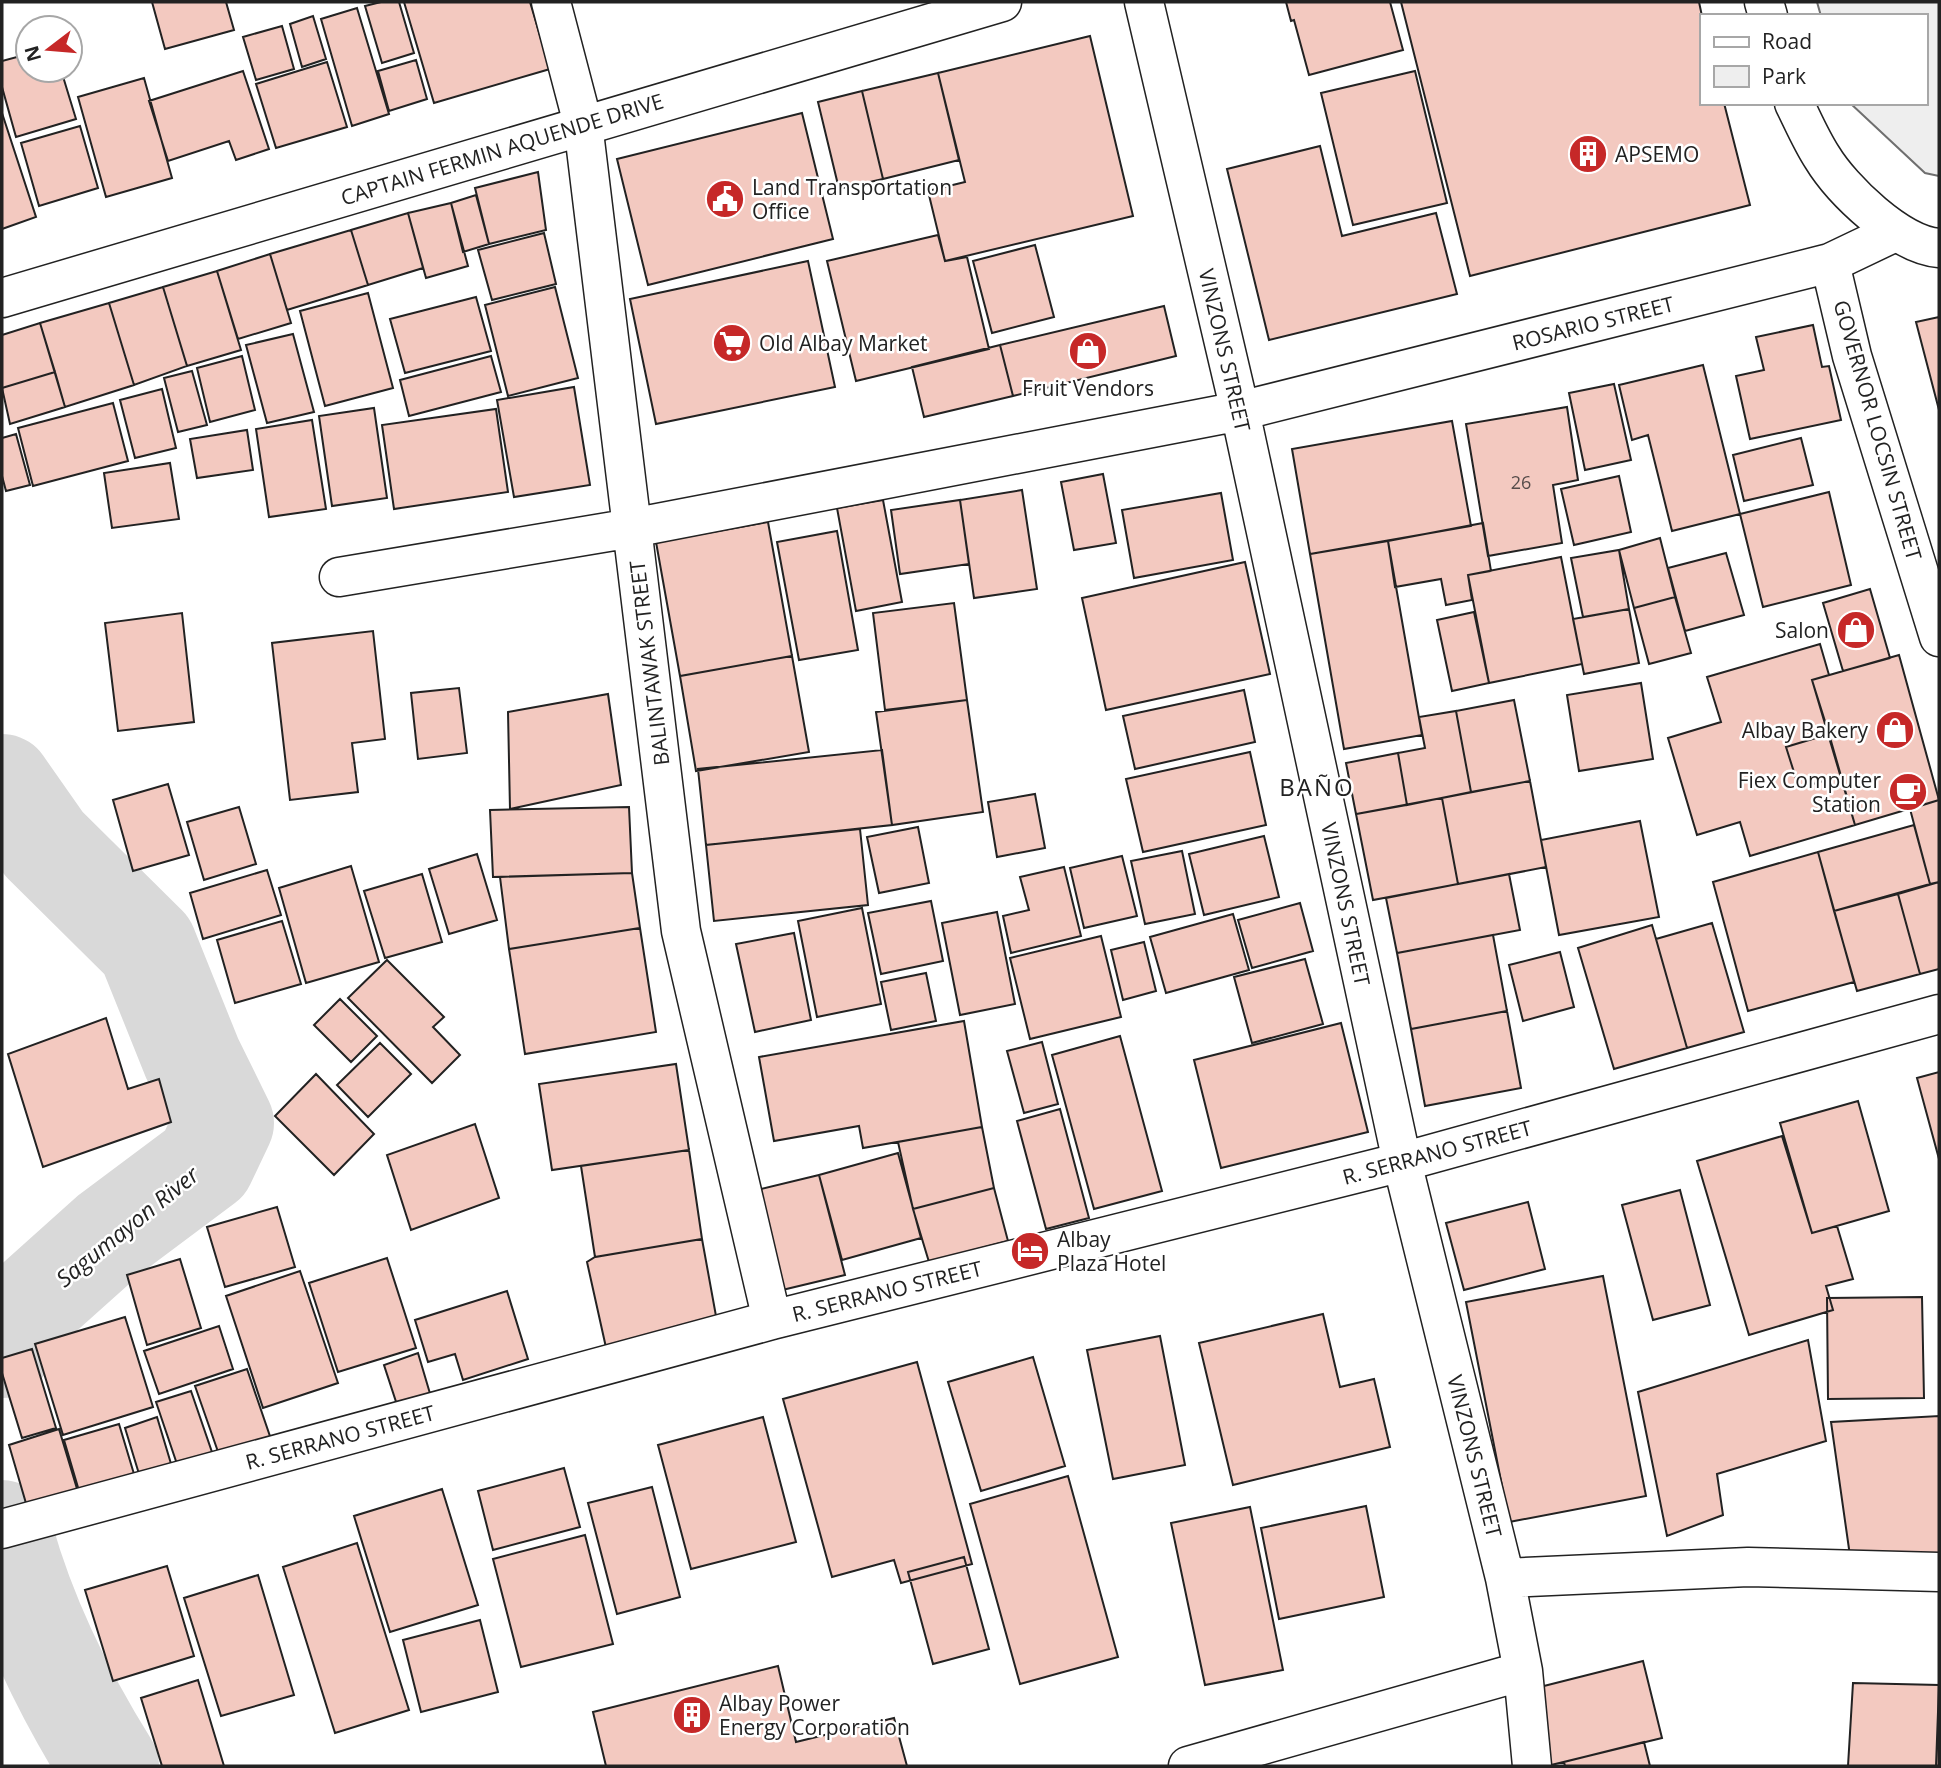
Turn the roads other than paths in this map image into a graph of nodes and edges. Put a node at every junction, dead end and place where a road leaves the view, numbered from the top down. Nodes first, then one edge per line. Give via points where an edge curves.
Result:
1 (551, 2) edge
2 (1002, 2) edge
3 (1144, 2) edge
4 (1795, 105) edge
5 (583, 124) junction
6 (1895, 232) junction
7 (1939, 248) edge
8 (1830, 263) junction
9 (2, 298) edge
10 (1240, 411) junction
11 (632, 528) junction
12 (339, 577) dead end
13 (1939, 637) edge
14 (1939, 1014) edge
15 (1402, 1162) junction
16 (772, 1320) junction
17 (2, 1529) edge
18 (1939, 1572) edge
19 (1505, 1578) junction
20 (1523, 1671) junction
21 (1188, 1766) edge
22 (1532, 1766) edge

1 - 5 street, BALINTAWAK STREET
2 - 5 street, CAPTAIN FERMIN AQUENDE DRIVE
3 - 10 street, VINZONS STREET
4 - 6 street via 1823,159
5 - 9 street, CAPTAIN FERMIN AQUENDE DRIVE
5 - 11 street, BALINTAWAK STREET
6 - 7 street
6 - 8 street, ROSARIO STREET
8 - 10 street, ROSARIO STREET
8 - 13 street, GOVERNOR LOCSIN STREET via 1852,356
10 - 11 street, ROSARIO STREET
10 - 15 street, VINZONS STREET
11 - 12 street, ROSARIO STREET
11 - 16 street, BALINTAWAK STREET via 681,931
14 - 15 street, R. SERRANO STREET
15 - 16 street, R. SERRANO STREET
15 - 19 street, VINZONS STREET
16 - 17 street, R. SERRANO STREET
18 - 19 street via 1748,1567
19 - 20 street, VINZONS STREET
20 - 21 street
20 - 22 street, VINZONS STREET

